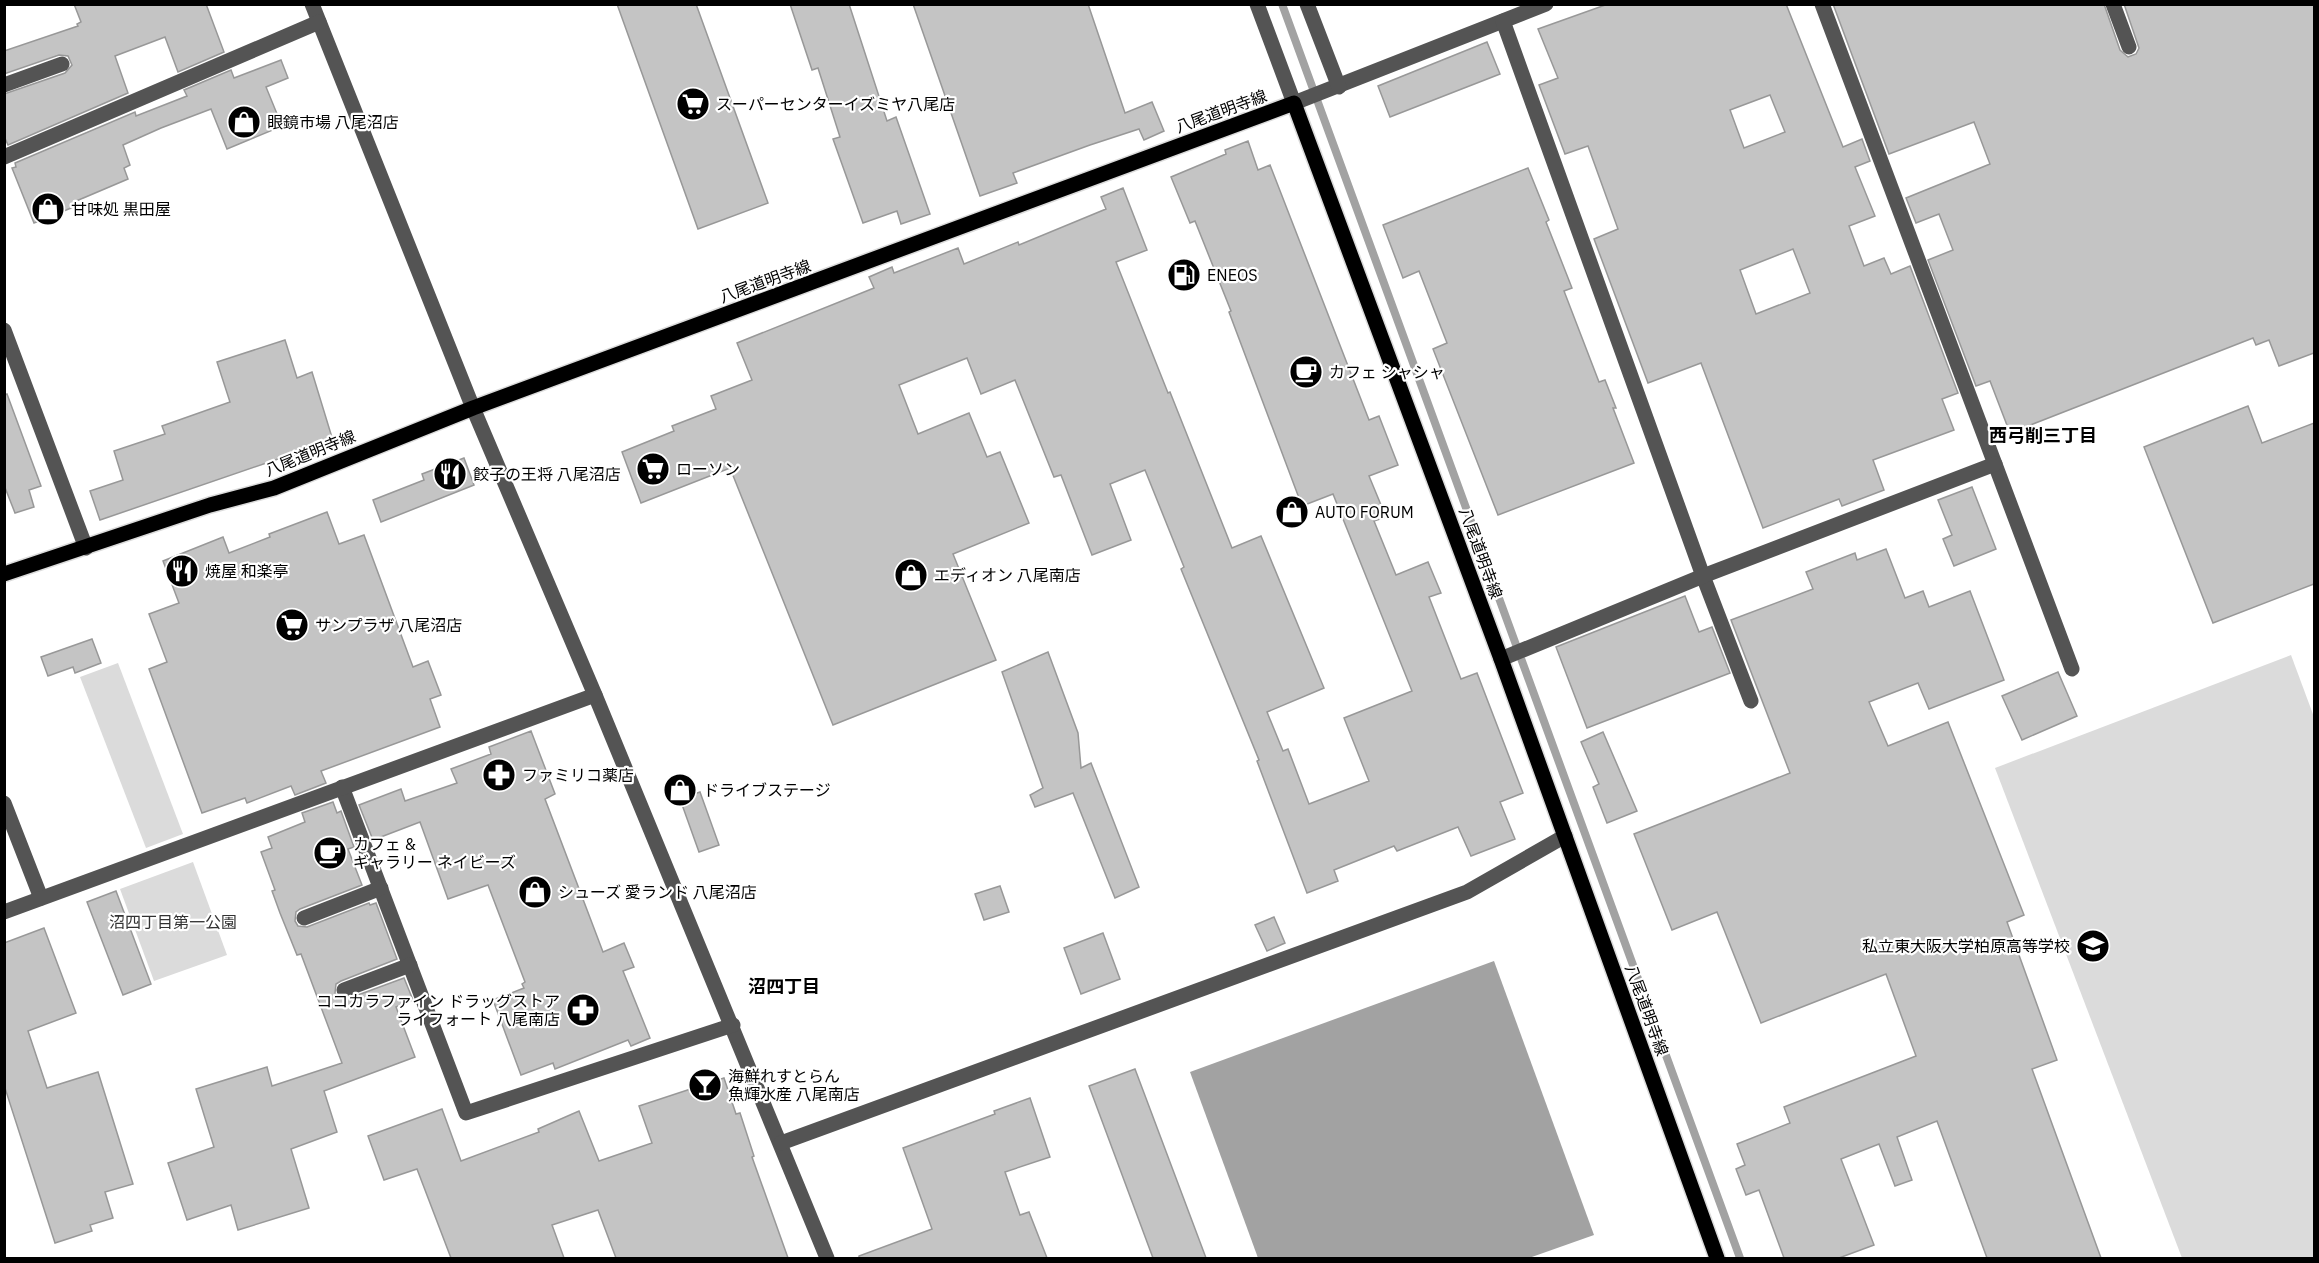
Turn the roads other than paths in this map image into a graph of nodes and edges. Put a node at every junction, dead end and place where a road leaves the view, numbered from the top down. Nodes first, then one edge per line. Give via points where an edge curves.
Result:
1 (312, 4) edge
2 (1257, 4) edge
3 (1307, 4) edge
4 (1546, 4) edge
5 (1822, 4) edge
6 (2114, 4) edge
7 (1503, 21) junction
8 (319, 22) junction
9 (2129, 47) dead end
10 (62, 64) dead end
11 (4, 85) edge
12 (1339, 87) junction
13 (1294, 103) junction
14 (4, 157) edge
15 (4, 330) edge
16 (473, 408) junction
17 (1995, 464) junction
18 (86, 548) junction
19 (4, 574) edge
20 (1703, 576) junction
21 (1507, 657) junction
22 (2072, 669) dead end
23 (595, 695) junction
24 (1751, 701) dead end
25 (342, 787) junction
26 (4, 803) edge
27 (1565, 836) junction
28 (381, 888) junction
29 (41, 898) junction
30 (4, 912) edge
31 (304, 918) dead end
32 (410, 965) junction
33 (344, 990) dead end
34 (733, 1025) junction
35 (781, 1143) junction
36 (827, 1258) edge
37 (1717, 1258) edge

1 - 8 street
2 - 13 street
3 - 12 street
4 - 7 street
5 - 17 street
6 - 9 street
7 - 12 street
7 - 20 street
8 - 14 street
8 - 16 street
10 - 11 street
12 - 13 street
13 - 16 main road, 八尾道明寺線
13 - 21 main road, 八尾道明寺線
15 - 18 street
16 - 18 main road, 八尾道明寺線 via 274,488 210,505
16 - 23 street
17 - 20 street
17 - 22 street
18 - 19 main road, 八尾道明寺線
20 - 21 street
20 - 24 street
21 - 27 main road, 八尾道明寺線
23 - 25 street
23 - 34 street
25 - 28 street
25 - 29 street
26 - 29 street
27 - 35 street via 1467,892
27 - 37 main road, 八尾道明寺線
28 - 31 street
28 - 32 street
29 - 30 street
32 - 33 street
32 - 34 street via 466,1113
34 - 35 street
35 - 36 street

